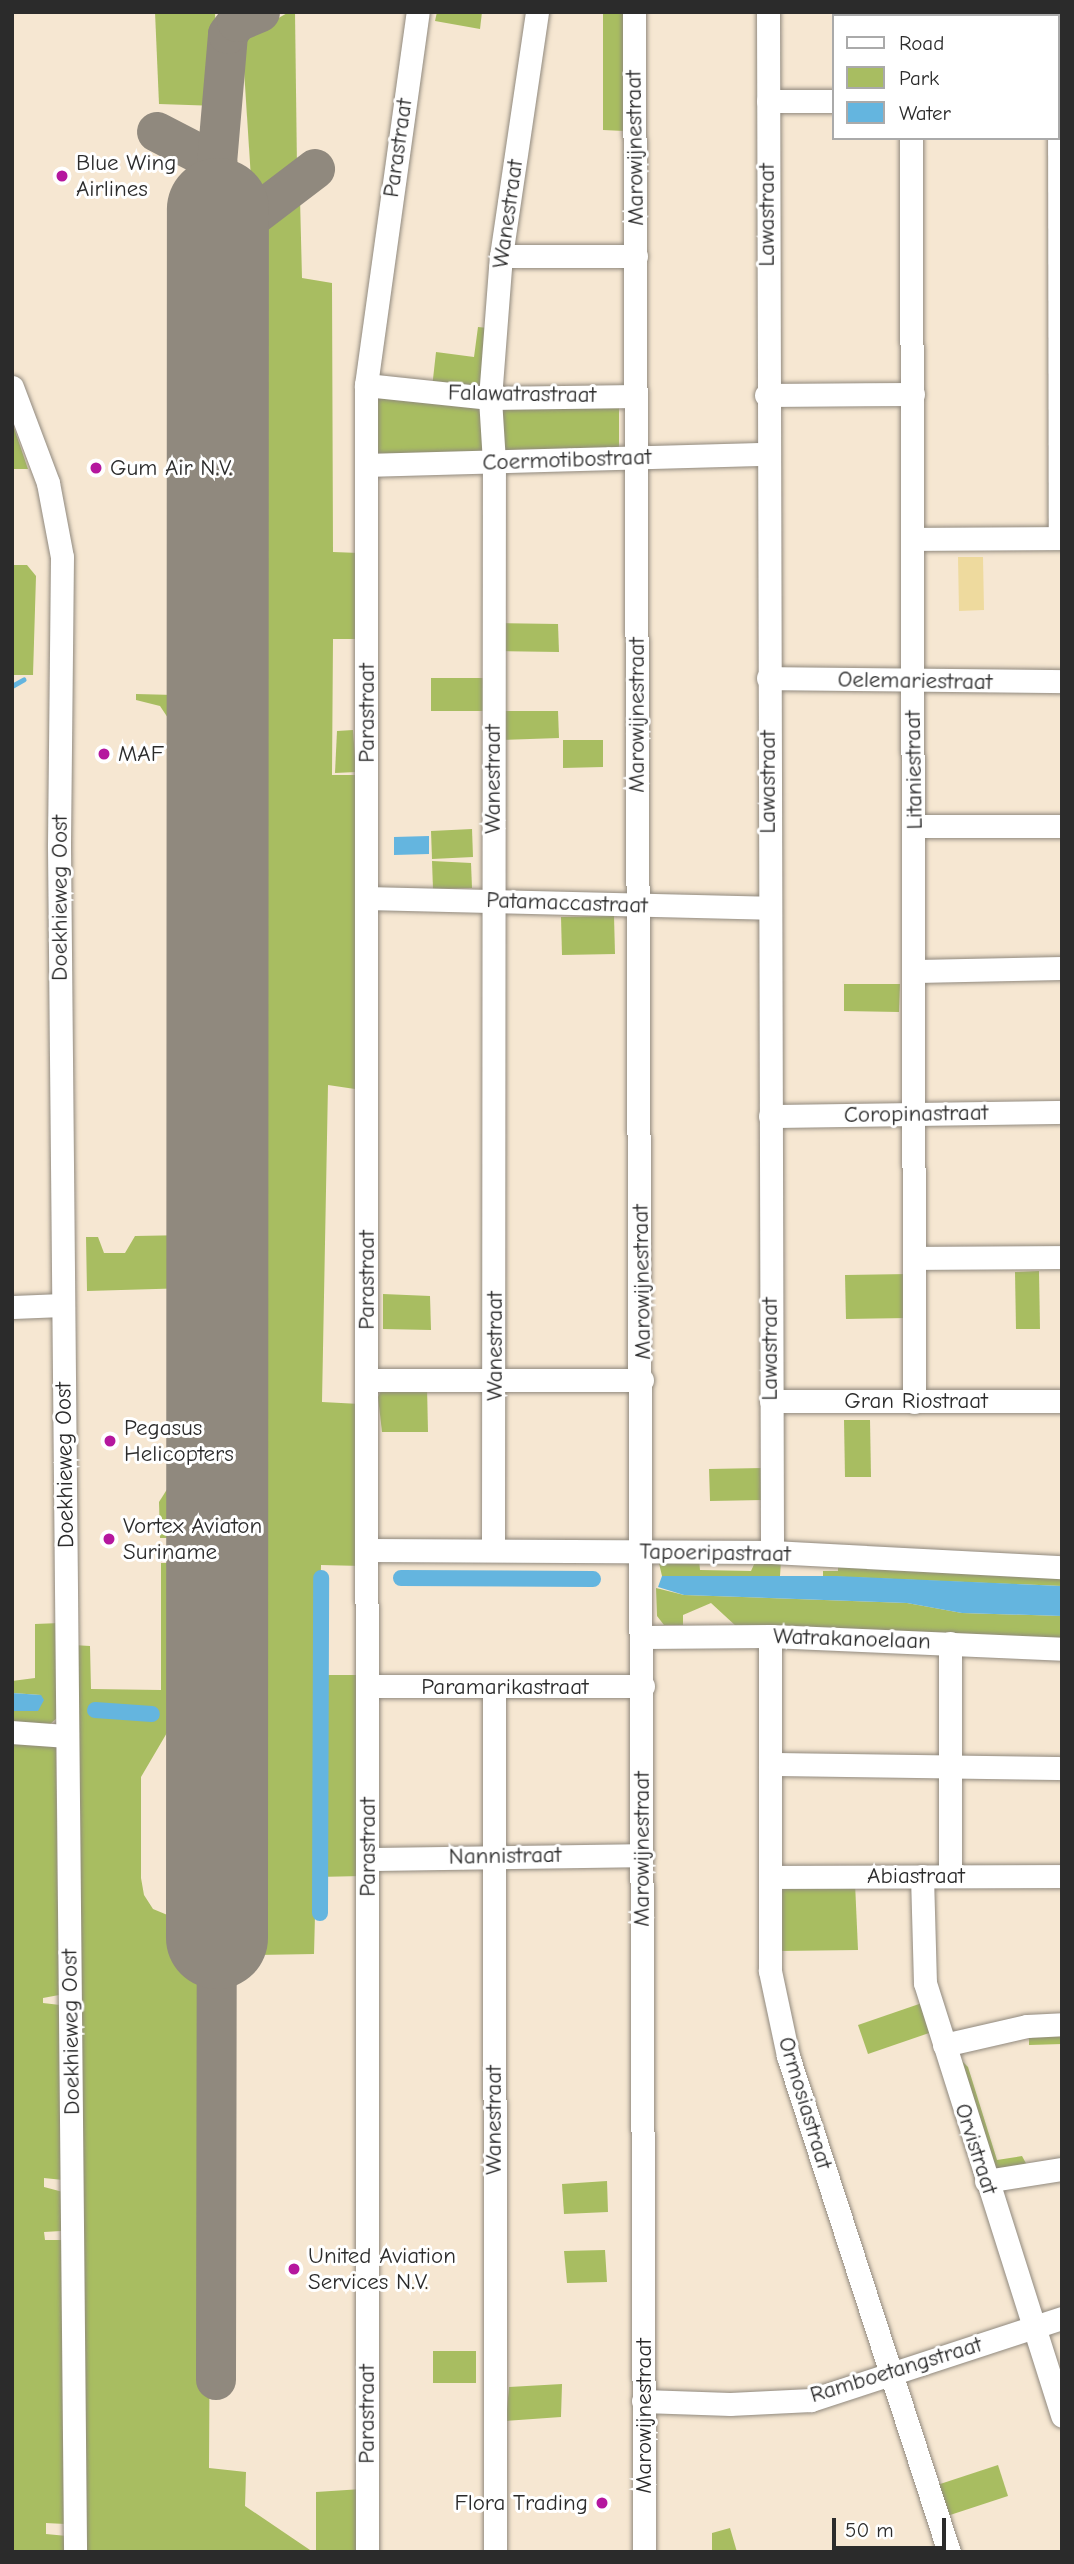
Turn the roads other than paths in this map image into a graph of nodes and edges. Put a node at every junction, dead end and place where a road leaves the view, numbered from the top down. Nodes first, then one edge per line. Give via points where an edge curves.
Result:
1 (418, 12) edge
2 (537, 12) edge
3 (634, 12) edge
4 (768, 12) edge
5 (1060, 99) edge
6 (768, 101) junction
7 (832, 101) edge
8 (911, 140) edge
9 (636, 256) junction
10 (501, 257) junction
11 (366, 385) junction
12 (12, 387) edge
13 (913, 394) junction
14 (765, 395) junction
15 (636, 396) junction
16 (490, 398) junction
17 (766, 454) junction
18 (636, 458) junction
19 (494, 462) junction
20 (367, 465) junction
21 (1061, 538) edge
22 (913, 539) junction
23 (768, 678) junction
24 (1062, 681) edge
25 (914, 682) junction
26 (915, 826) junction
27 (1062, 826) edge
28 (368, 898) junction
29 (493, 900) junction
30 (638, 906) junction
31 (767, 908) junction
32 (1062, 968) edge
33 (916, 971) junction
34 (1062, 1112) edge
35 (917, 1113) junction
36 (769, 1116) junction
37 (1062, 1257) edge
38 (916, 1258) junction
39 (63, 1306) junction
40 (12, 1307) edge
41 (367, 1380) junction
42 (495, 1380) junction
43 (642, 1380) junction
44 (771, 1401) junction
45 (1062, 1401) edge
46 (914, 1402) junction
47 (368, 1550) junction
48 (493, 1550) junction
49 (772, 1552) junction
50 (641, 1553) junction
51 (1062, 1567) edge
52 (770, 1636) junction
53 (643, 1637) junction
54 (950, 1643) junction
55 (1062, 1649) edge
56 (368, 1686) junction
57 (643, 1686) junction
58 (494, 1688) junction
59 (12, 1732) edge
60 (67, 1736) junction
61 (950, 1763) junction
62 (770, 1764) junction
63 (1062, 1768) edge
64 (494, 1855) junction
65 (642, 1856) junction
66 (368, 1858) junction
67 (922, 1876) junction
68 (950, 1876) junction
69 (1062, 1876) edge
70 (771, 1877) junction
71 (1062, 2024) edge
72 (944, 2045) junction
73 (1062, 2169) edge
74 (986, 2180) junction
75 (1062, 2318) edge
76 (1032, 2328) junction
77 (891, 2374) junction
78 (643, 2401) junction
79 (1062, 2416) edge
80 (75, 2552) edge
81 (367, 2552) edge
82 (495, 2552) edge
83 (644, 2552) edge
84 (949, 2552) edge

1 - 11 street, Parastraat
2 - 10 street, Wanestraat
3 - 9 street, Marowijnestraat
4 - 6 street, Lawastraat
5 - 21 street
6 - 7 street
6 - 14 street, Lawastraat
8 - 13 street, Litaniestraat
9 - 10 street
9 - 15 street, Marowijnestraat
10 - 16 street, Wanestraat
11 - 16 street, Falawatrastraat
11 - 20 street, Parastraat
12 - 39 street, Doekhieweg Oost via 48,483 62,557
13 - 14 street
13 - 22 street, Litaniestraat
14 - 17 street, Lawastraat
15 - 16 street, Falawatrastraat
15 - 18 street, Marowijnestraat
16 - 19 street, Wanestraat
17 - 18 street, Coermotibostraat
17 - 23 street, Lawastraat
18 - 19 street, Coermotibostraat
18 - 30 street, Marowijnestraat
19 - 20 street, Coermotibostraat
19 - 29 street, Wanestraat
20 - 28 street, Parastraat
21 - 22 street
22 - 25 street, Litaniestraat
23 - 25 street, Oelemariestraat
23 - 31 street, Lawastraat
24 - 25 street, Oelemariestraat
25 - 26 street, Litaniestraat
26 - 27 street
26 - 33 street, Litaniestraat
28 - 29 street, Patamaccastraat
28 - 41 street, Parastraat
29 - 30 street, Patamaccastraat
29 - 42 street, Wanestraat
30 - 31 street, Patamaccastraat
30 - 43 street, Marowijnestraat
31 - 36 street, Lawastraat
32 - 33 street
33 - 35 street, Litaniestraat
34 - 35 street, Coropinastraat
35 - 36 street, Coropinastraat
35 - 38 street, Litaniestraat
36 - 44 street, Lawastraat
37 - 38 street
38 - 46 street, Litaniestraat
39 - 40 street
39 - 60 street, Doekhieweg Oost
41 - 42 street
41 - 47 street, Parastraat
42 - 43 street
42 - 48 street, Wanestraat
43 - 50 street, Marowijnestraat
44 - 46 street, Gran Riostraat
44 - 49 street, Lawastraat
45 - 46 street, Gran Riostraat
47 - 48 street, Tapoeripastraat
47 - 56 street, Parastraat
48 - 50 street, Tapoeripastraat
49 - 50 street, Tapoeripastraat
49 - 51 street, Tapoeripastraat
50 - 53 street, Marowijnestraat
52 - 53 street, Watrakanoelaan
52 - 54 street, Watrakanoelaan
52 - 62 street, Ormosiastraat
53 - 57 street, Marowijnestraat
54 - 55 street, Watrakanoelaan
54 - 61 street
56 - 58 street, Paramarikastraat
56 - 66 street, Parastraat
57 - 58 street, Paramarikastraat
57 - 65 street, Marowijnestraat
58 - 64 street, Wanestraat
59 - 60 street
60 - 80 street, Doekhieweg Oost
61 - 62 street
61 - 63 street
61 - 68 street
62 - 70 street, Ormosiastraat
64 - 65 street, Nannistraat
64 - 66 street, Nannistraat
64 - 82 street, Wanestraat
65 - 78 street, Marowijnestraat
66 - 81 street, Parastraat
67 - 68 street, Abiastraat
67 - 70 street, Abiastraat
67 - 72 street, Orvistraat via 925,1983
68 - 69 street, Abiastraat
70 - 77 street, Ormosiastraat via 770,1971 788,2056
71 - 72 street via 1027,2026
72 - 74 street, Orvistraat
73 - 74 street
74 - 76 street, Orvistraat
75 - 76 street, Ramboetangstraat
76 - 77 street, Ramboetangstraat
76 - 79 street, Orvistraat
77 - 78 street, Ramboetangstraat via 811,2400 730,2404
77 - 84 street, Ormosiastraat
78 - 83 street, Marowijnestraat

